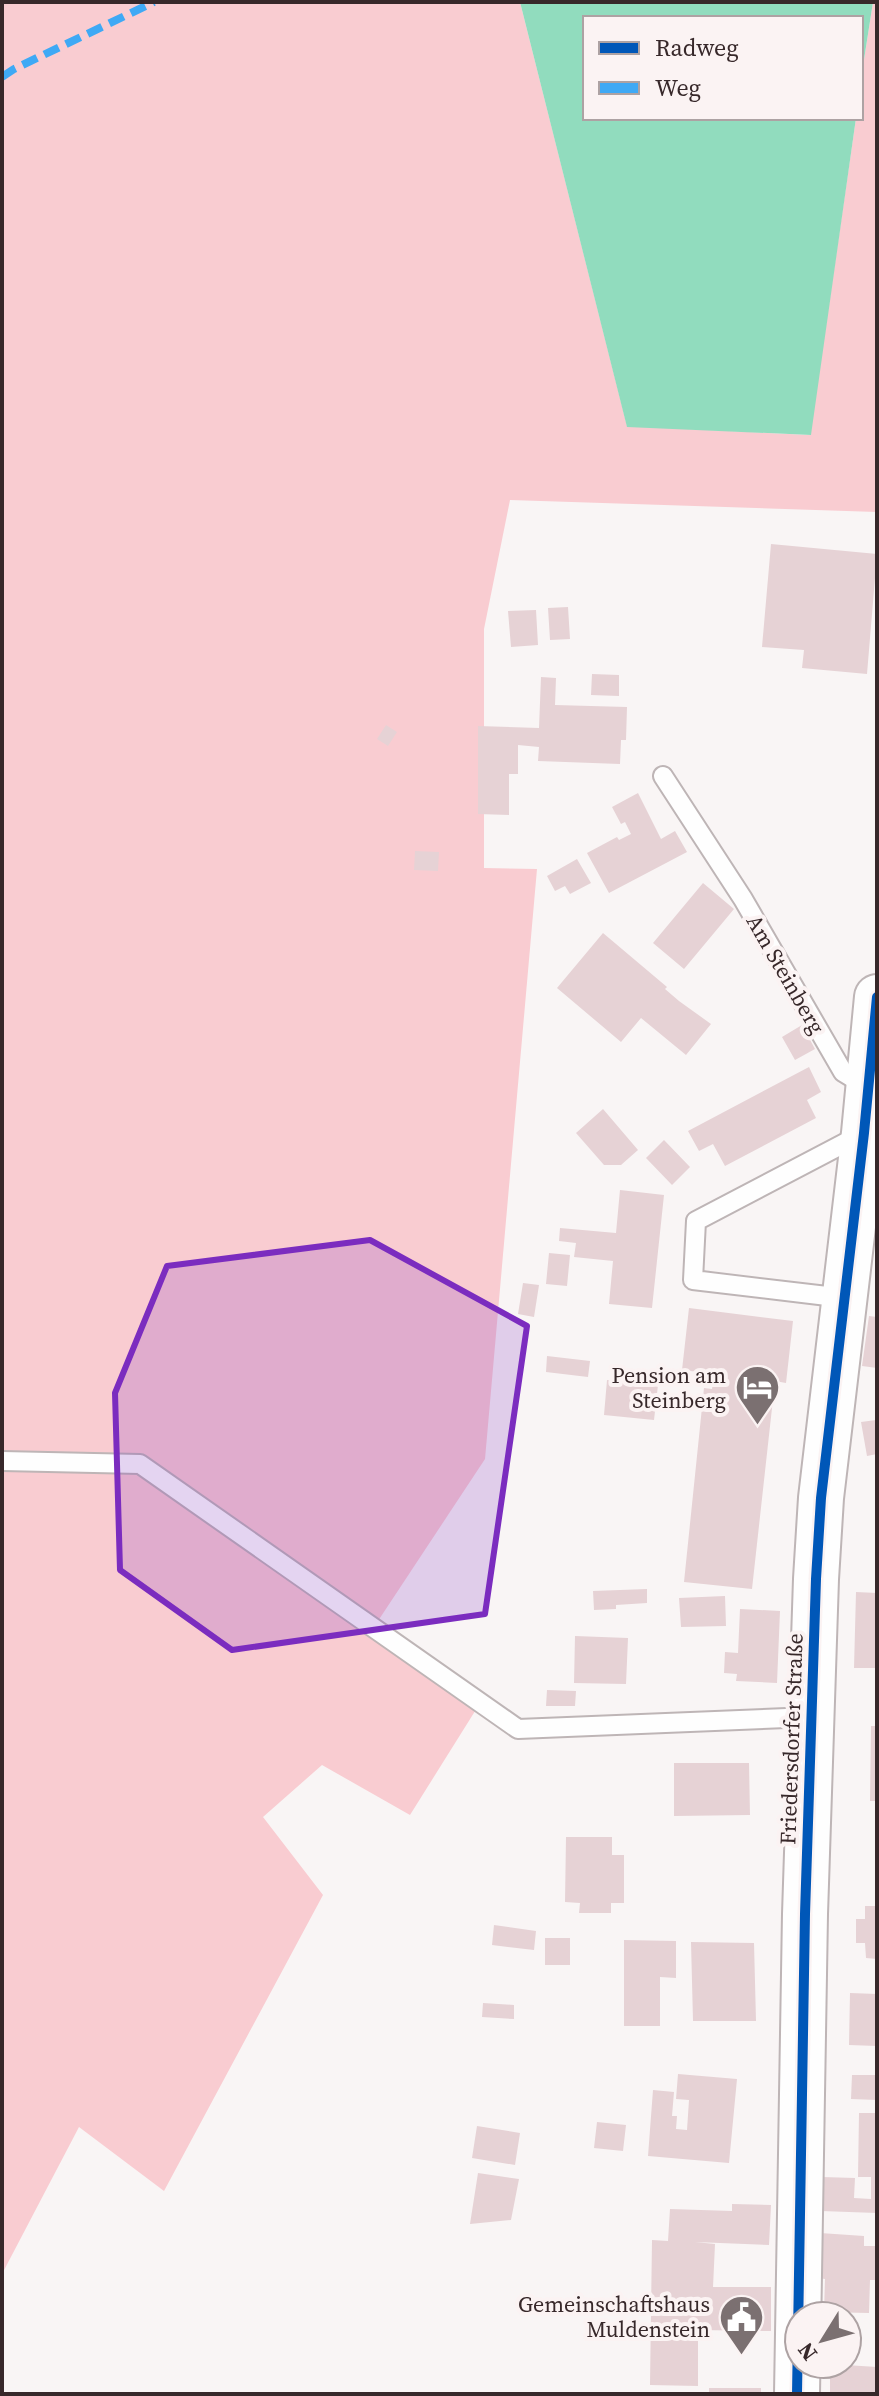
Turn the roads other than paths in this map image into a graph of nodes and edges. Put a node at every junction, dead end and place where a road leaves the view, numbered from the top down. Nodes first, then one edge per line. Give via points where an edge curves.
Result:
1 (663, 776) dead end
2 (877, 997) edge
3 (870, 1105) edge
4 (846, 1298) junction
5 (2, 1461) edge
6 (811, 1717) junction
7 (797, 2394) edge

1 - 3 lane, Am Steinberg via 743,899 843,1072
2 - 3 main road
3 - 4 main road, Friedersdorfer Straße
3 - 4 lane via 696,1221 693,1280
4 - 6 main road, Friedersdorfer Straße via 821,1498
5 - 6 lane via 140,1464 518,1729
6 - 7 main road, Friedersdorfer Straße

